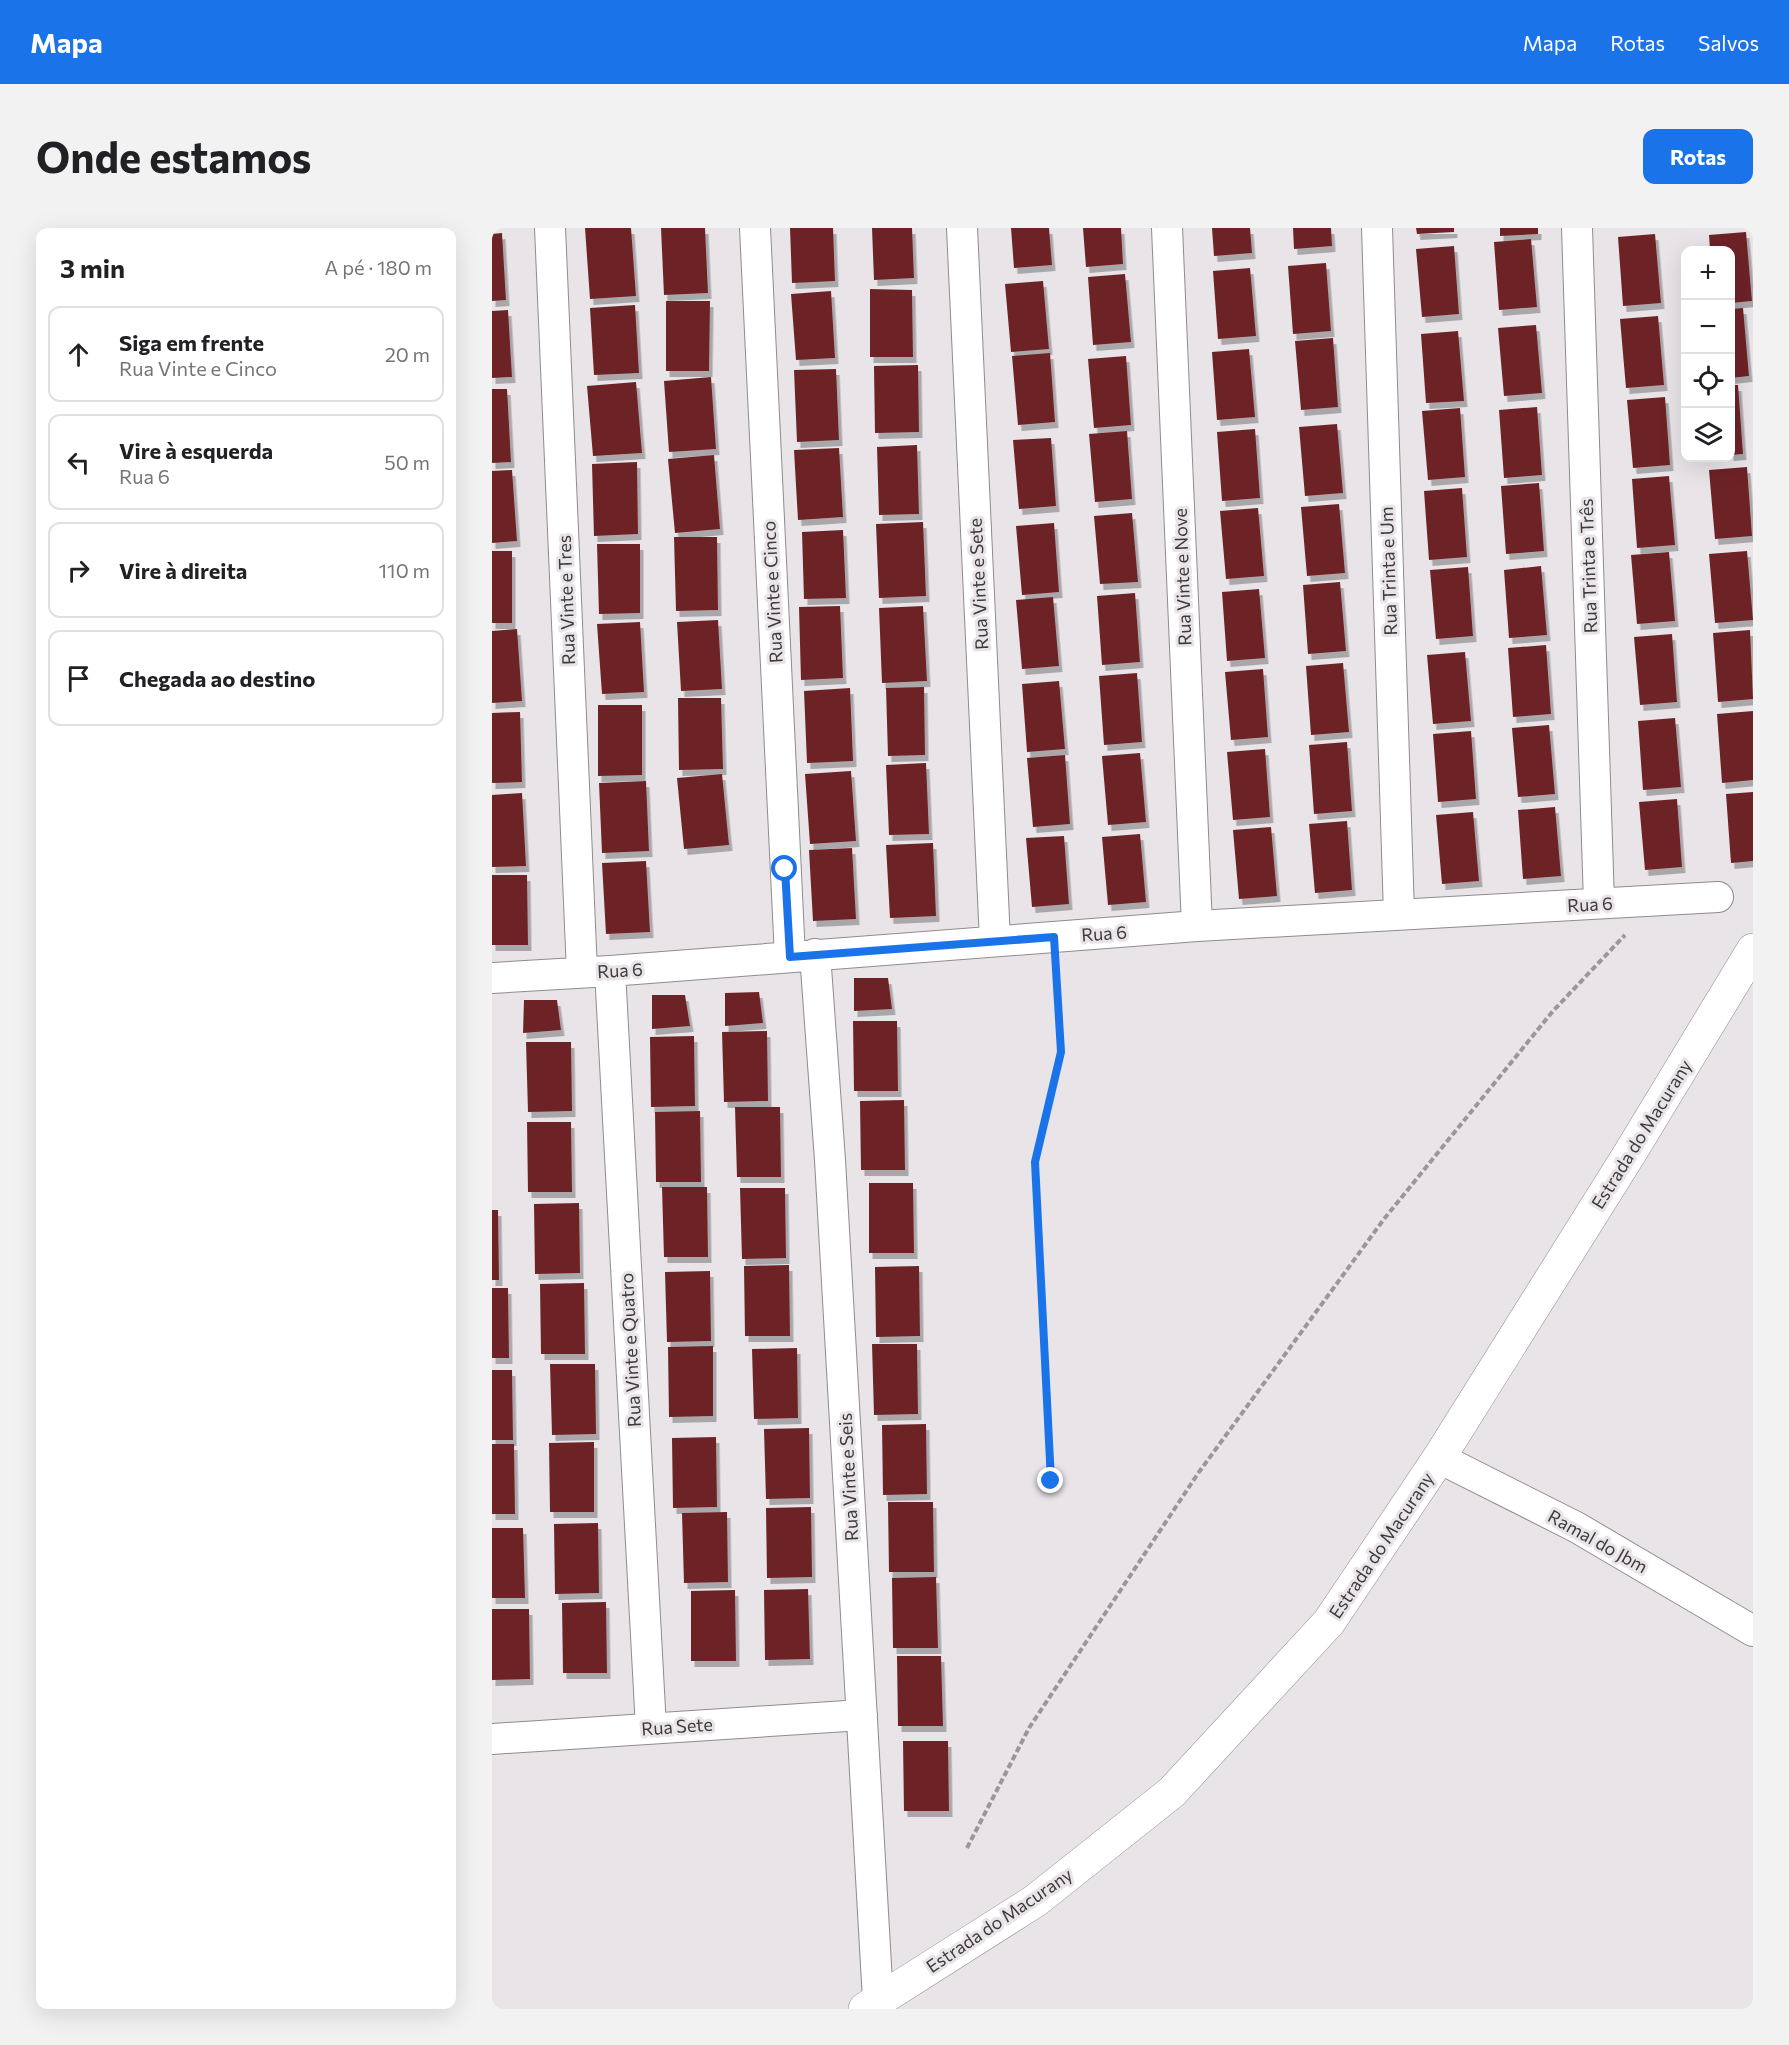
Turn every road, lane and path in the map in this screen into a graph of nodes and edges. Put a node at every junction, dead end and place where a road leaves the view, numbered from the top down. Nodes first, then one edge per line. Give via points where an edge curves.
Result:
1 (550, 228) edge
2 (755, 228) edge
3 (962, 228) edge
4 (1167, 228) edge
5 (1377, 228) edge
6 (1577, 228) edge
7 (1718, 897) dead end
8 (1659, 900) junction
9 (1599, 903) junction
10 (1399, 914) junction
11 (1197, 926) junction
12 (1054, 937) junction
13 (995, 941) junction
14 (1753, 950) edge
15 (802, 956) junction
16 (596, 972) junction
17 (492, 978) edge
18 (1439, 1458) junction
19 (1051, 1481) dead end
20 (1753, 1631) edge
21 (862, 1715) junction
22 (651, 1728) junction
23 (492, 1739) edge
24 (967, 1848) dead end
25 (872, 2005) edge

1 - 16 street, Rua Vinte e Tres
2 - 15 street, Rua Vinte e Cinco
3 - 13 street, Rua Vinte e Sete
4 - 11 street, Rua Vinte e Nove
5 - 10 street, Rua Trinta e Um
6 - 9 street, Rua Trinta e Três
7 - 8 street, Rua 6
8 - 9 street, Rua 6
8 - 24 path via 1553,1011 1384,1219 1199,1472 1029,1728
9 - 10 street, Rua 6
10 - 11 street, Rua 6
11 - 12 street, Rua 6
12 - 13 street, Rua 6
12 - 19 path via 1061,1052 1035,1162
13 - 15 street, Rua 6
14 - 18 street, Estrada do Macurany
15 - 16 street, Rua 6
15 - 21 street, Rua Vinte e Seis via 830,1160
16 - 17 street, Rua 6
16 - 22 street, Rua Vinte e Quatro
18 - 20 street, Ramal do Jbm via 1576,1527
18 - 25 street, Estrada do Macurany via 1329,1622 1172,1792 1035,1901
21 - 22 street, Rua Sete
21 - 25 street, Rua Vinte e Seis
22 - 23 street, Rua Sete

